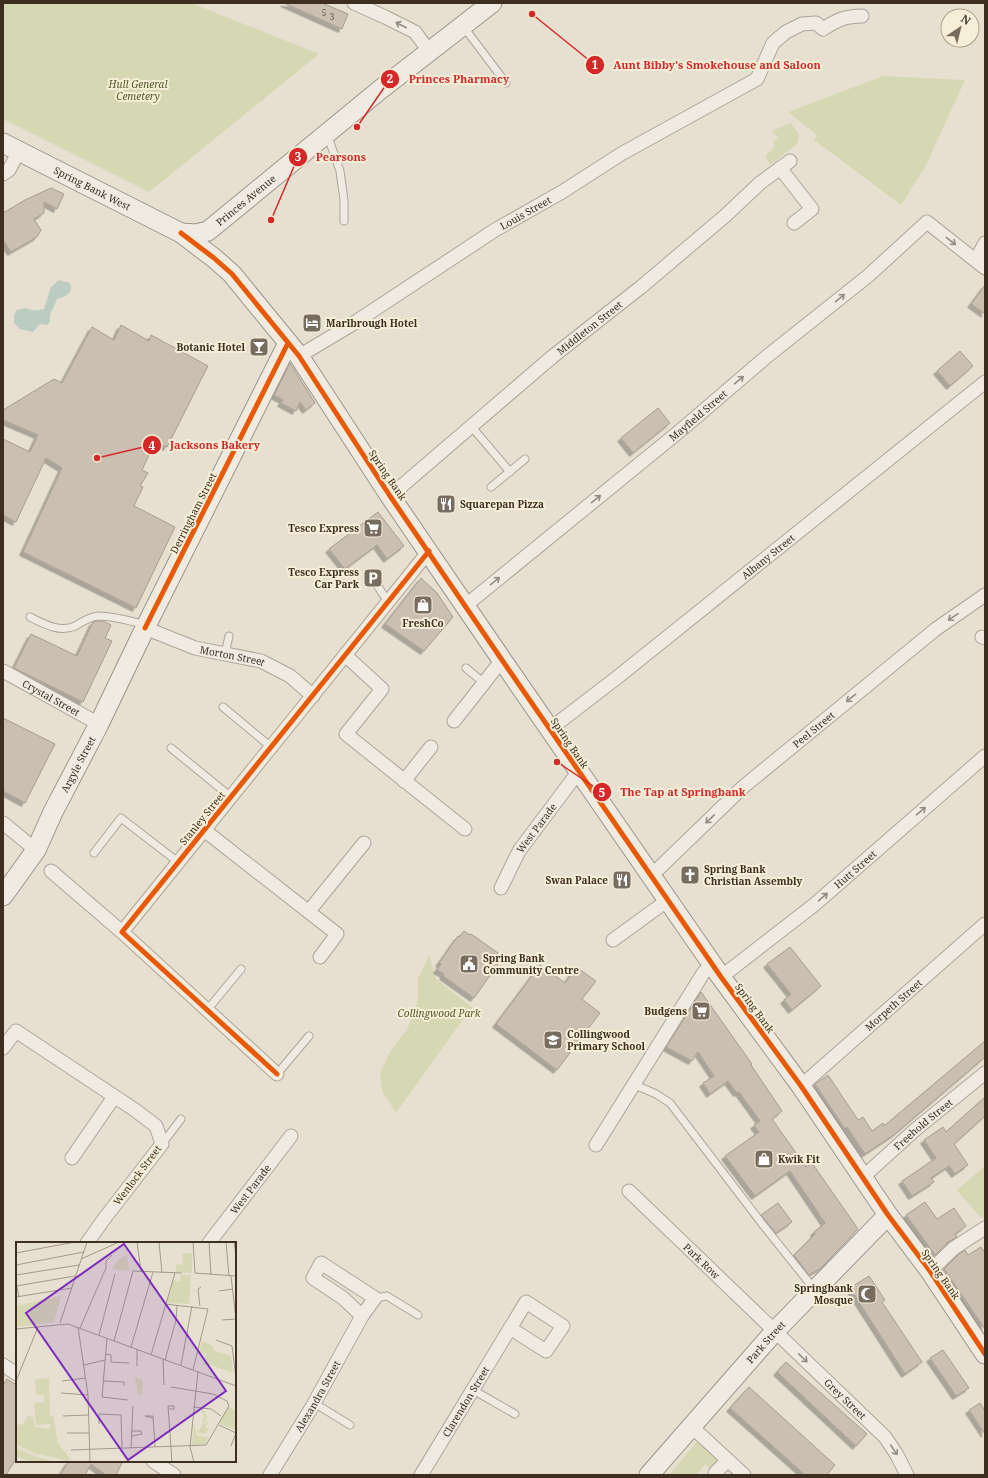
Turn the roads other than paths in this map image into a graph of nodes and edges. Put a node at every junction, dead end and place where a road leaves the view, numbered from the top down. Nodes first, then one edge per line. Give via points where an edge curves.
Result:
1 (354, 3) edge
2 (492, 3) edge
3 (862, 16) dead end
4 (463, 26) junction
5 (429, 51) junction
6 (506, 83) dead end
7 (327, 134) junction
8 (11, 147) edge
9 (3, 174) edge
10 (344, 221) dead end
11 (794, 223) dead end
12 (208, 231) junction
13 (181, 233) junction
14 (985, 243) edge
15 (214, 258) junction
16 (980, 264) edge
17 (294, 350) junction
18 (985, 382) edge
19 (471, 426) junction
20 (524, 459) dead end
21 (510, 472) junction
22 (491, 488) dead end
23 (390, 496) junction
24 (429, 552) junction
25 (377, 585) dead end
26 (985, 595) edge
27 (388, 602) junction
28 (465, 606) junction
29 (30, 617) dead end
30 (146, 626) junction
31 (229, 636) dead end
32 (225, 654) junction
33 (346, 655) junction
34 (502, 660) junction
35 (466, 668) dead end
36 (3, 671) edge
37 (484, 683) junction
38 (313, 696) junction
39 (223, 708) dead end
40 (454, 721) dead end
41 (99, 724) junction
42 (550, 729) junction
43 (271, 747) junction
44 (431, 747) dead end
45 (171, 748) dead end
46 (985, 756) edge
47 (579, 771) junction
48 (404, 781) junction
49 (231, 797) junction
50 (3, 823) edge
51 (465, 829) dead end
52 (204, 830) junction
53 (364, 843) dead end
54 (36, 850) junction
55 (94, 853) dead end
56 (178, 862) junction
57 (51, 871) dead end
58 (651, 876) junction
59 (501, 888) dead end
60 (3, 896) edge
61 (668, 900) junction
62 (309, 911) junction
63 (985, 924) edge
64 (122, 932) junction
65 (613, 940) dead end
66 (320, 957) dead end
67 (241, 969) dead end
68 (717, 971) junction
69 (208, 1009) junction
70 (309, 1036) dead end
71 (3, 1048) edge
72 (985, 1073) edge
73 (277, 1074) joint
74 (634, 1084) junction
75 (801, 1086) junction
76 (114, 1097) junction
77 (181, 1119) dead end
78 (291, 1136) dead end
79 (162, 1144) junction
80 (596, 1145) dead end
81 (72, 1158) dead end
82 (863, 1177) junction
83 (630, 1191) dead end
84 (888, 1215) junction
85 (985, 1228) edge
86 (88, 1242) edge
87 (210, 1242) edge
88 (930, 1271) junction
89 (815, 1290) junction
90 (375, 1298) junction
91 (418, 1315) dead end
92 (362, 1316) junction
93 (510, 1328) dead end
94 (775, 1330) junction
95 (985, 1354) edge
96 (474, 1390) junction
97 (314, 1403) junction
98 (515, 1414) dead end
99 (350, 1425) dead end
100 (691, 1426) junction
101 (728, 1460) junction
102 (154, 1462) edge
103 (715, 1473) dead end
104 (174, 1475) edge
105 (270, 1475) edge
106 (421, 1475) edge
107 (649, 1475) edge
108 (744, 1475) edge
109 (907, 1475) edge

5 -> 1 street via 415,32
2 - 4 street, Princes Avenue
3 - 17 street, Louis Street via 839,19 823,29 816,23 802,24 786,32 773,43 756,79 621,154 562,192 495,230 351,325
4 - 5 street, Princes Avenue
4 - 6 lane
5 - 7 street, Princes Avenue
7 - 10 lane via 340,171
7 - 12 street, Princes Avenue
8 - 9 street via 9,170
8 - 13 street, Spring Bank West
11 - 19 street, Middleton Street via 812,209 785,164 641,288 552,357
12 - 13 street, Princes Avenue via 196,234
12 - 15 street, Spring Bank via 205,241
13 - 15 street, Spring Bank
14 - 16 street
15 - 17 street, Spring Bank via 232,274
28 -> 16 street, Mayfield Street via 868,276 927,222
17 - 23 street, Spring Bank
17 - 30 street, Derringham Street
18 - 42 street, Albany Street
19 - 21 lane
19 - 23 street, Middleton Street
20 - 21 lane
21 - 22 lane
23 - 24 street, Spring Bank
24 - 27 street, Stanley Street
24 - 28 street, Spring Bank
25 - 27 lane
26 -> 58 street, Peel Street via 936,629 743,787
27 - 33 street, Stanley Street
28 - 34 street, Spring Bank
29 - 30 lane via 61,628 73,627 98,616 119,618
30 - 32 street, Morton Street via 195,648
30 - 41 street, Argyle Street
31 - 32 lane
32 - 38 street, Morton Street via 261,661 290,676
33 - 38 street, Stanley Street
33 - 48 street via 382,689 346,734
34 - 37 street
34 - 42 street, Spring Bank
35 - 37 lane
36 - 41 street, Crystal Street
37 - 40 street
38 - 43 street, Stanley Street
39 - 43 lane
41 - 54 street, Argyle Street
42 - 47 street, Spring Bank
43 - 49 street, Stanley Street
44 - 48 street
45 - 49 lane
68 -> 46 street, Hutt Street via 814,905
47 - 58 street, Spring Bank
47 - 59 street, West Parade via 519,851
48 - 51 street
49 - 52 street, Stanley Street
50 - 54 street
52 - 56 street, Stanley Street
52 - 62 street
53 - 62 street
54 - 60 street, Argyle Street
55 - 56 lane via 121,818
56 - 64 street, Stanley Street
57 - 64 street
58 - 61 street, Spring Bank
61 - 65 street
61 - 68 street, Spring Bank
62 - 66 street via 337,934
63 - 75 street, Morpeth Street
64 - 69 street
67 - 69 lane
68 - 74 street, Hutt Street via 704,972
68 - 75 street, Spring Bank
69 - 73 street
70 - 73 lane
71 - 76 street, Wenlock Street via 16,1031
72 - 82 street, Freehold Street via 916,1129
74 - 80 street, Hutt Street
74 - 89 lane via 670,1102
75 - 82 street, Spring Bank
76 - 79 street, Wenlock Street via 156,1126
76 - 81 street
77 - 79 lane
78 - 87 street, West Parade
79 - 86 street, Wenlock Street
82 - 84 street, Spring Bank
83 - 94 street, Park Row
84 - 88 street, Spring Bank
84 - 89 street, Park Street
85 - 88 street via 954,1248
88 - 95 street, Spring Bank
89 - 94 street, Park Street
90 - 91 lane via 387,1296
90 - 92 street, Alexandra Street
90 - 92 street via 321,1263 313,1278 343,1298
92 - 97 street, Alexandra Street
93 - 96 street, Clarendon Street
94 - 100 street, Park Street
94 -> 109 street, Grey Street via 885,1436
96 - 98 lane
96 - 106 street, Clarendon Street
97 - 99 lane
97 - 105 street, Alexandra Street
100 - 101 street
100 - 107 street, Park Street
101 - 103 street
101 - 108 street
102 - 104 street

